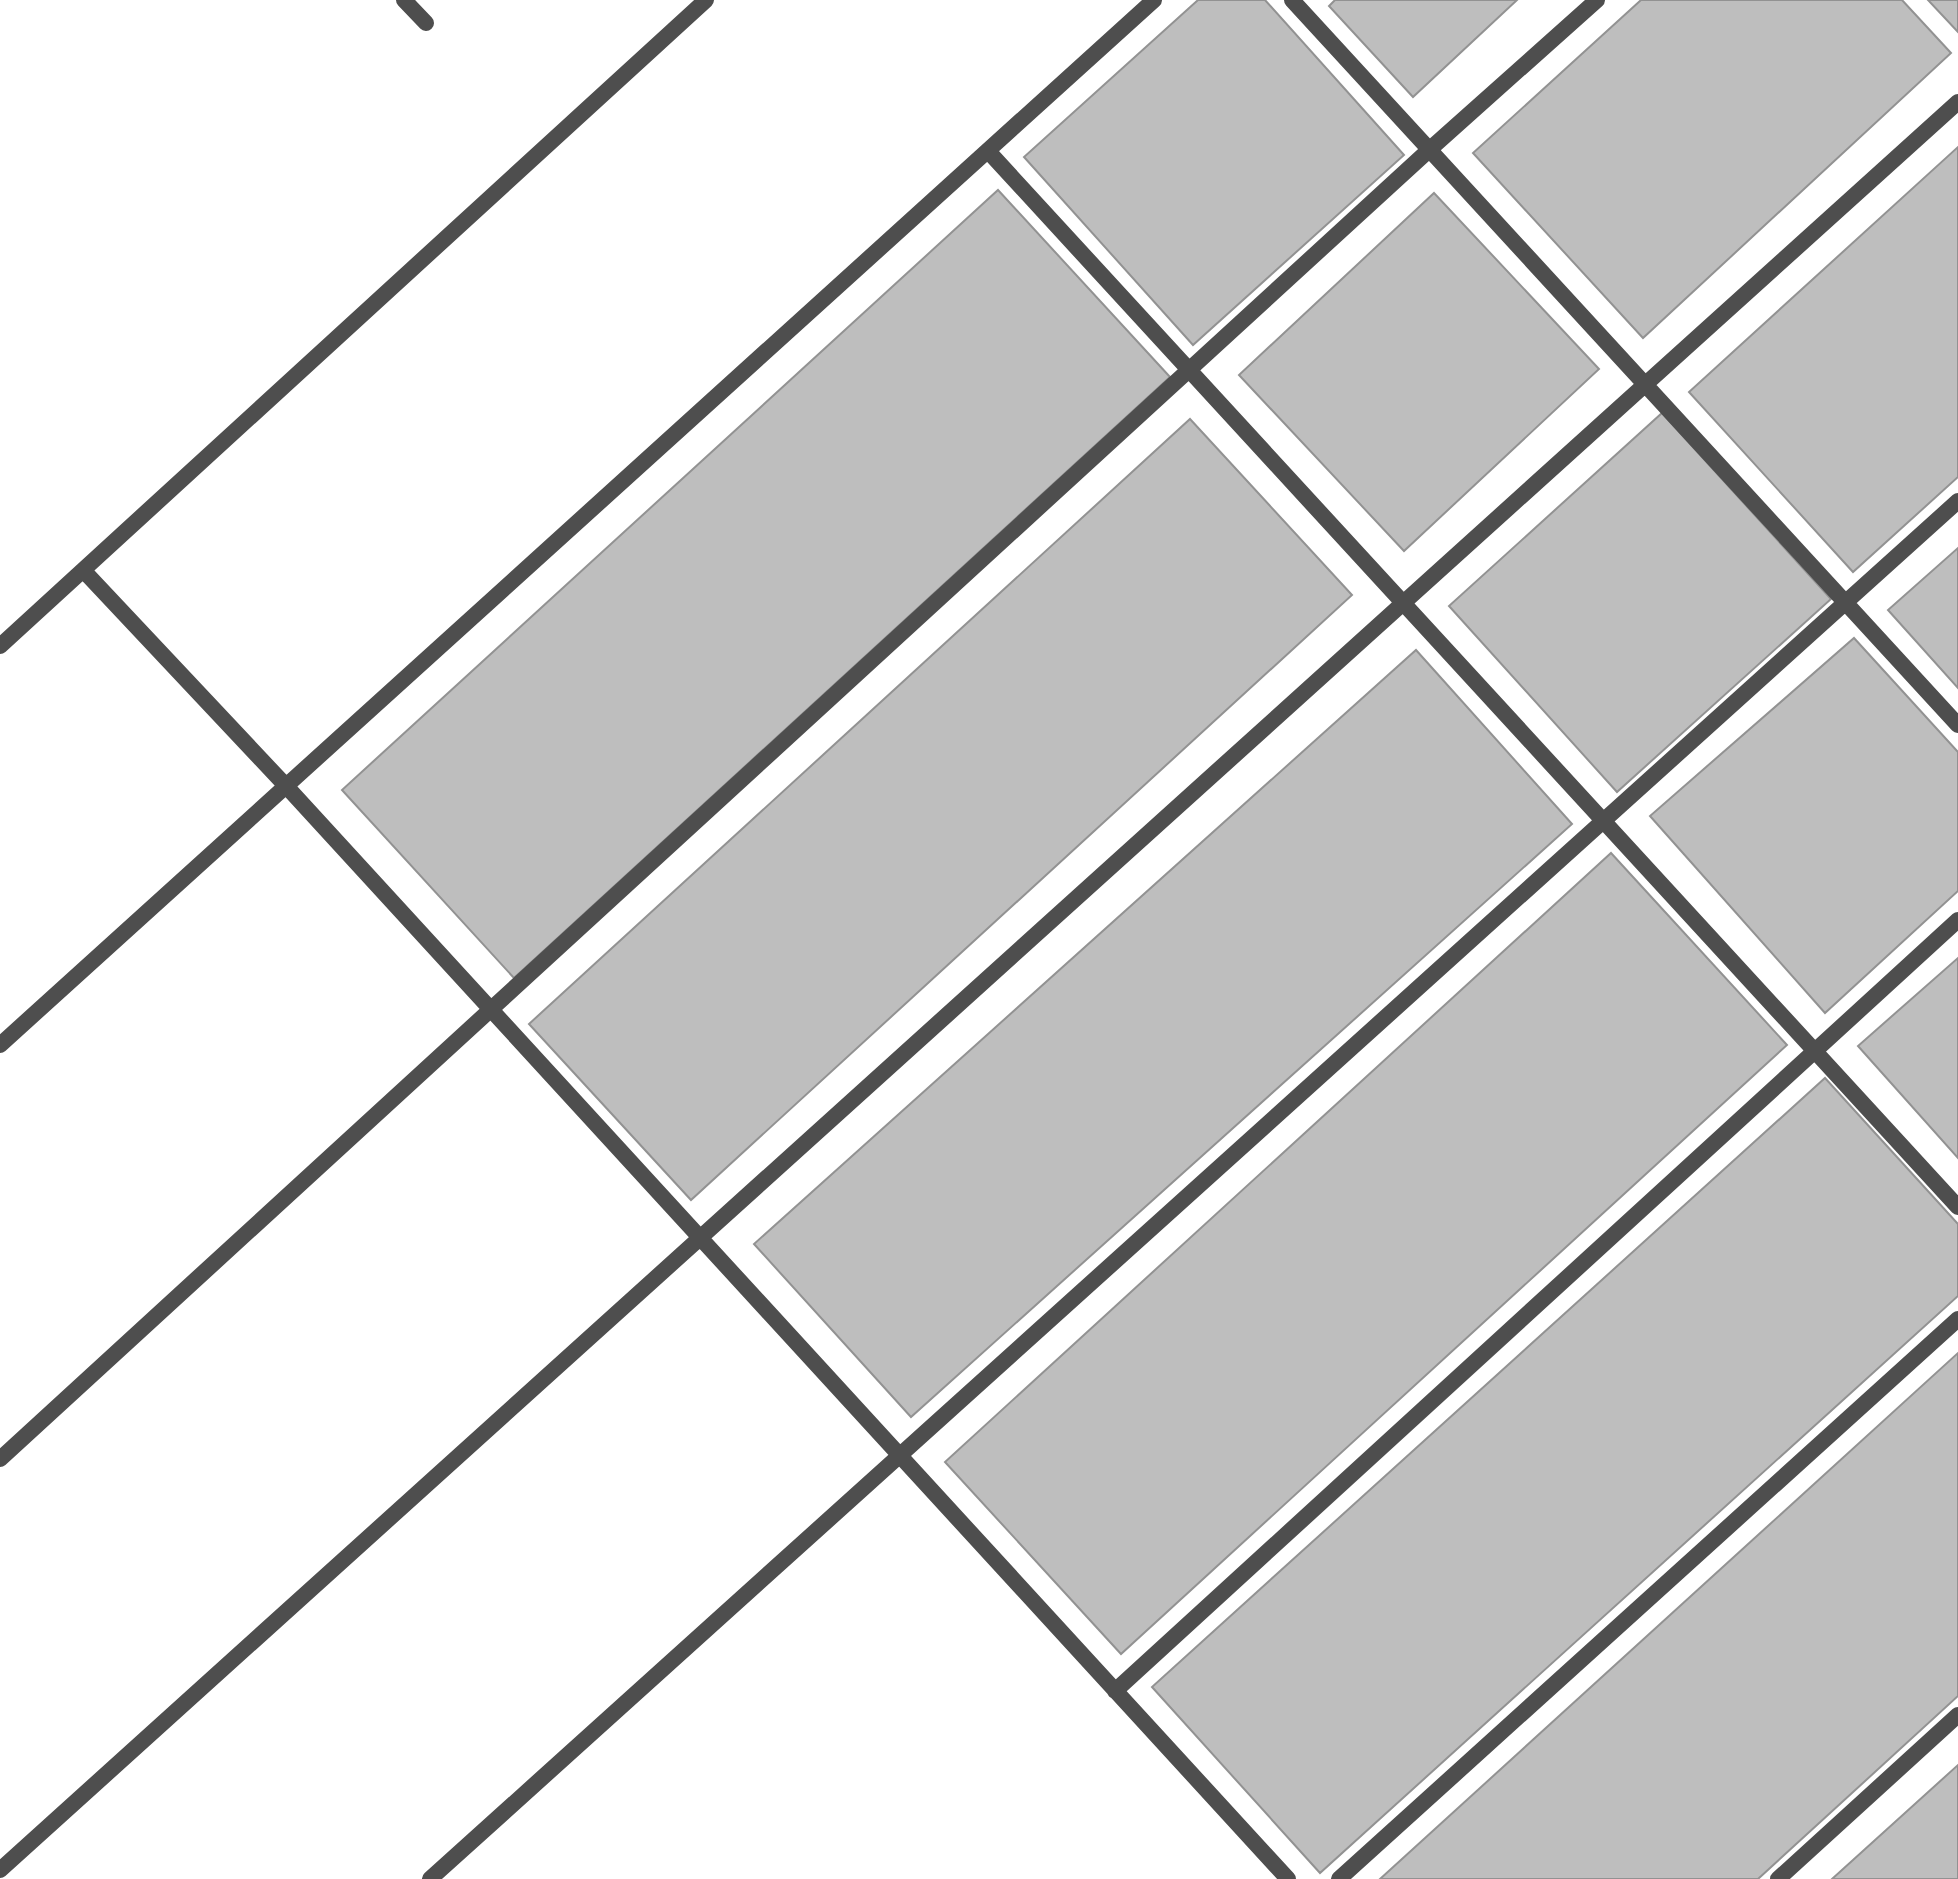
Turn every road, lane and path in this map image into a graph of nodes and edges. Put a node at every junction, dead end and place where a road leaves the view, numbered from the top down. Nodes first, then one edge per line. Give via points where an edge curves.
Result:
1 (404, 0) edge
2 (706, 0) edge
3 (1154, 0) edge
4 (1292, 0) edge
5 (1597, 0) edge
6 (426, 23) dead end
7 (1958, 102) edge
8 (1429, 150) junction
9 (988, 151) junction
10 (1189, 370) junction
11 (1645, 385) junction
12 (1958, 501) edge
13 (83, 570) junction
14 (1403, 603) junction
15 (1846, 603) junction
16 (0, 646) edge
17 (1958, 725) edge
18 (287, 787) junction
19 (1603, 821) junction
20 (1958, 920) edge
21 (492, 1010) junction
22 (0, 1045) edge
23 (1816, 1052) junction
24 (1958, 1207) edge
25 (700, 1238) junction
26 (1958, 1319) edge
27 (899, 1455) junction
28 (0, 1459) edge
29 (1115, 1691) junction
30 (1958, 1715) edge
31 (0, 1870) edge
32 (430, 1879) edge
33 (1288, 1879) edge
34 (1339, 1879) edge
35 (1778, 1879) edge

1 - 6 street
2 - 13 street
3 - 9 street
4 - 8 street
5 - 8 street
7 - 11 street
8 - 10 street
8 - 11 street
9 - 10 street
9 - 18 street
10 - 14 street
10 - 21 street
11 - 14 street
11 - 15 street
12 - 15 street
13 - 16 street
13 - 18 street
14 - 19 street
14 - 25 street
15 - 17 street
15 - 19 street
18 - 21 street
18 - 22 street
19 - 23 street
19 - 27 street
20 - 23 street
21 - 25 street
21 - 28 street
23 - 24 street
23 - 29 street
25 - 27 street
25 - 31 street
26 - 34 street
27 - 29 street
27 - 32 street
29 - 33 street
30 - 35 street

